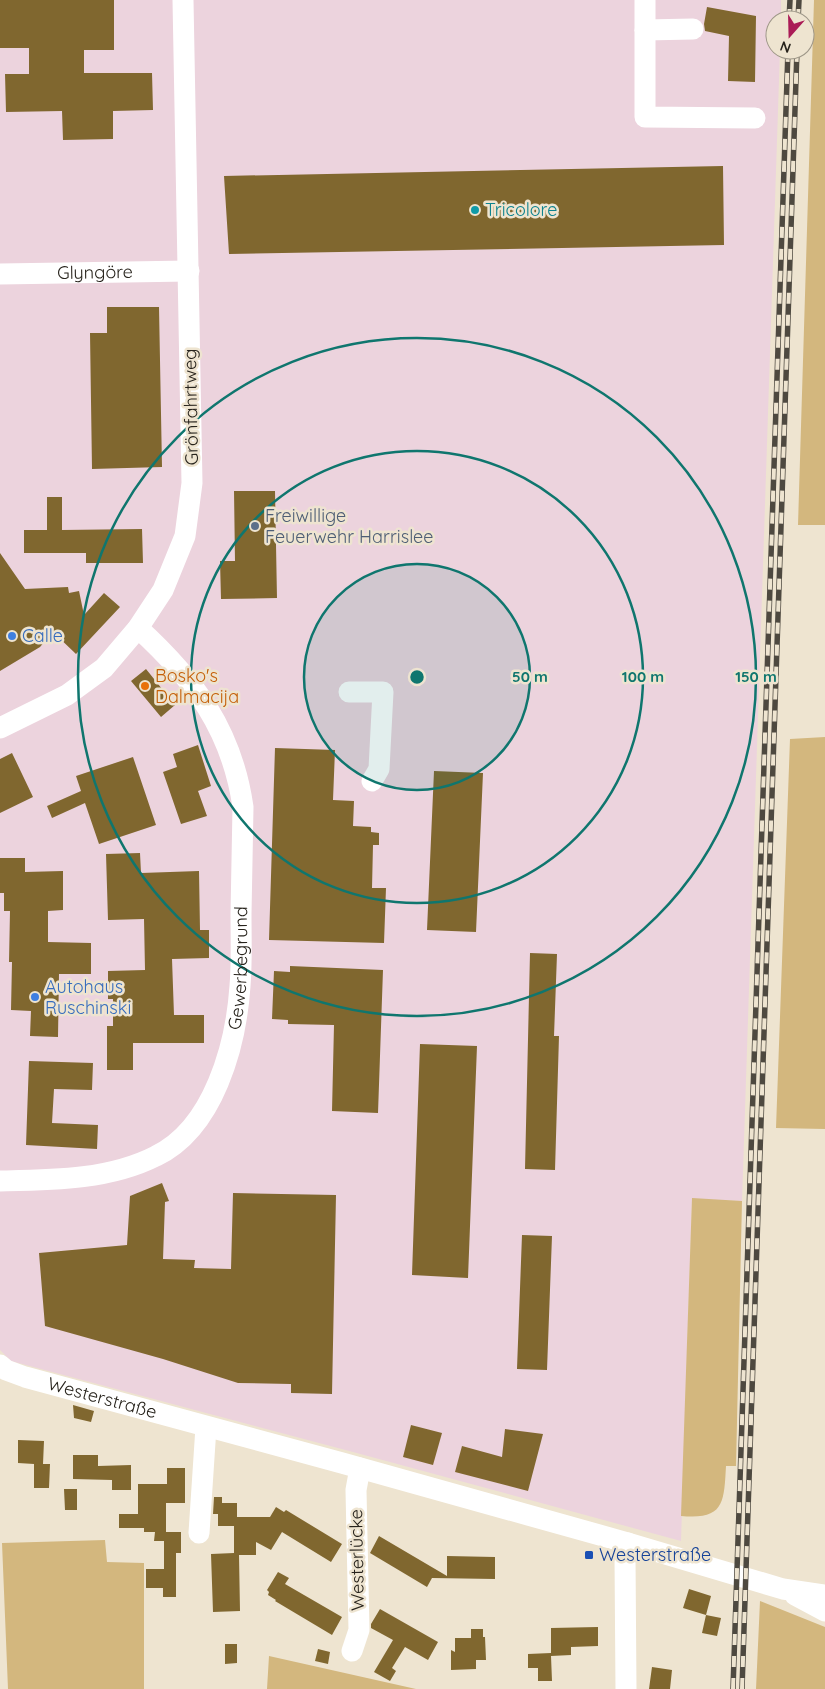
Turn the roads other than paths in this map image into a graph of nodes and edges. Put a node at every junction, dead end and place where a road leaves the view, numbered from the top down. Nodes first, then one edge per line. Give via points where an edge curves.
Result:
1 (183, 0) edge
2 (645, 0) edge
3 (693, 29) dead end
4 (645, 30) junction
5 (755, 118) dead end
6 (189, 272) junction
7 (0, 274) edge
8 (138, 628) junction
9 (349, 692) dead end
10 (0, 728) edge
11 (372, 781) dead end
12 (0, 1181) edge
13 (0, 1365) edge
14 (206, 1427) junction
15 (360, 1468) junction
16 (199, 1533) dead end
17 (628, 1543) junction
18 (783, 1589) junction
19 (825, 1595) edge
20 (825, 1611) edge
21 (352, 1652) dead end
22 (626, 1689) edge

1 - 6 street, Grönfahrtweg
2 - 4 street
3 - 4 street
4 - 5 street via 645,117
6 - 7 street, Glyngöre
6 - 8 street, Grönfahrtweg via 192,483 185,536 163,590
8 - 10 street, Grönfahrtweg via 104,668 67,694
8 - 12 street, Gewerbegrund via 164,651 209,708 224,735 240,782 243,807 240,977 232,1037 218,1083 205,1109 193,1128 158,1155 140,1164 101,1174 54,1180
9 - 11 street via 383,692 379,770
13 - 14 street, Westerstraße via 25,1378
14 - 15 street, Westerstraße
14 - 16 street
15 - 17 street, Westerstraße
15 - 21 street, Westerlücke via 356,1490 359,1630
17 - 18 street, Westerstraße
17 - 22 street via 625,1557
18 - 19 street, Westerstraße
18 - 20 street, Westerstraße

